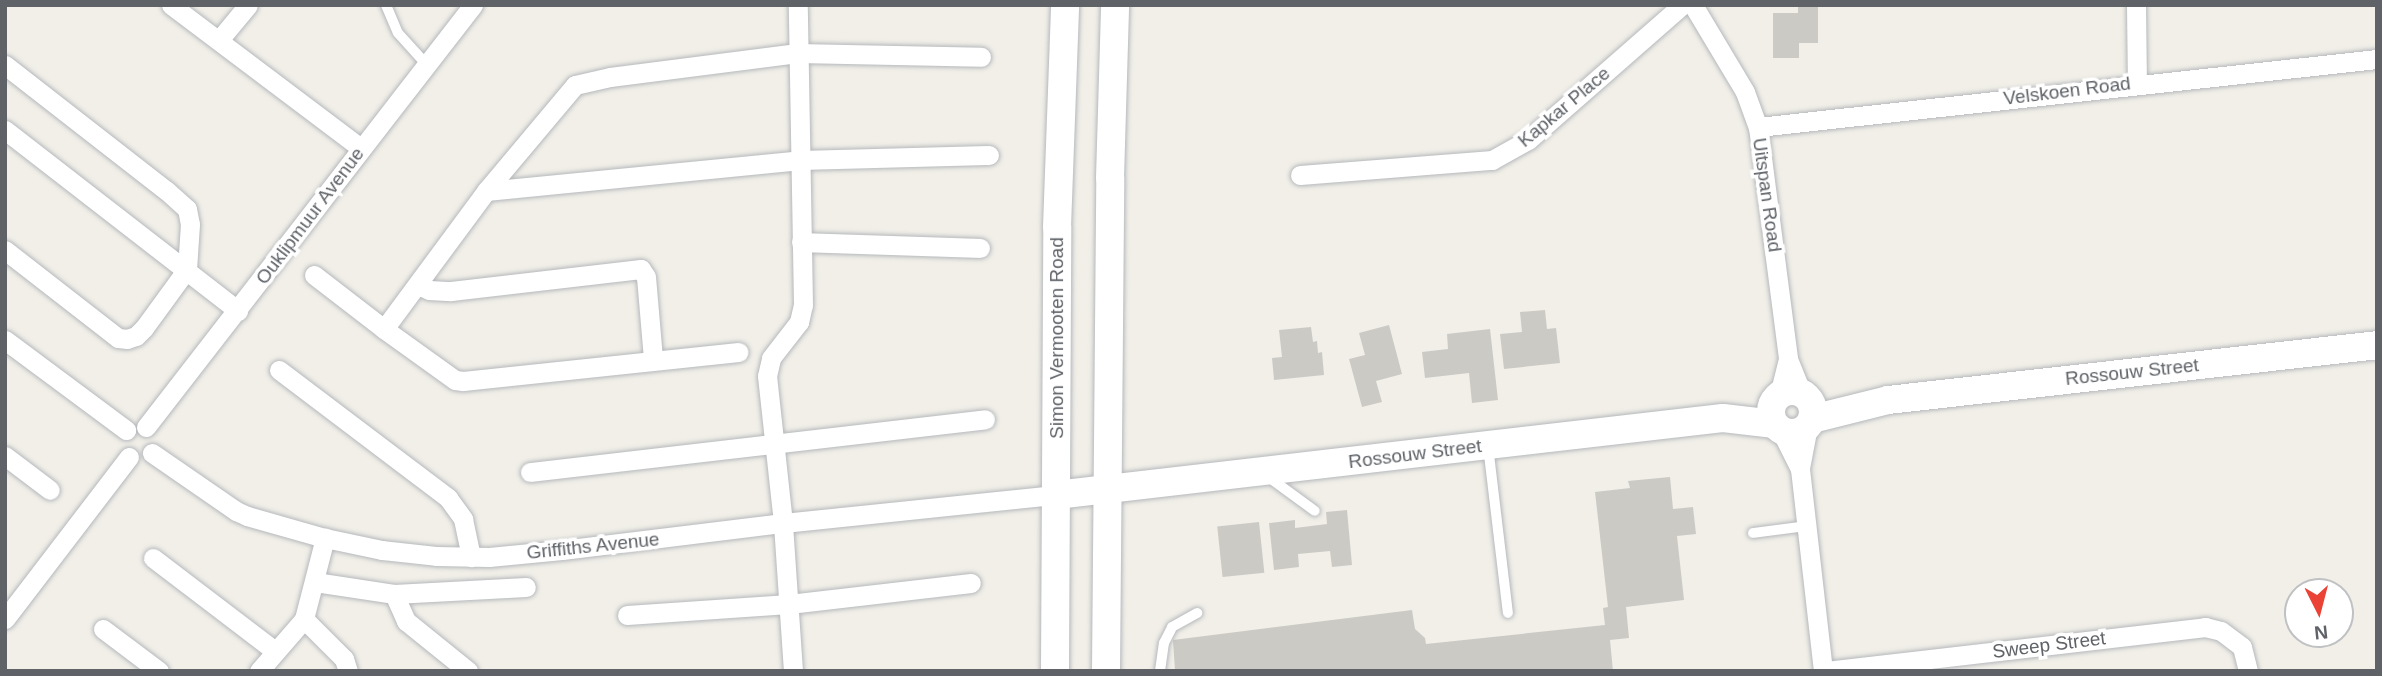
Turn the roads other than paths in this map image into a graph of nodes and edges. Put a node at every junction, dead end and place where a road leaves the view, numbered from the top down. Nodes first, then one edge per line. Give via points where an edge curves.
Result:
1 (172, 5) edge
2 (248, 5) edge
3 (386, 5) edge
4 (473, 5) edge
5 (799, 5) edge
6 (1065, 5) edge
7 (1115, 5) edge
8 (1682, 5) edge
9 (1693, 5) edge
10 (2136, 5) edge
11 (219, 40) junction
12 (797, 53) junction
13 (981, 57) dead end
14 (2377, 59) edge
15 (426, 64) junction
16 (5, 65) edge
17 (2137, 83) junction
18 (1758, 127) junction
19 (5, 130) edge
20 (361, 148) junction
21 (989, 155) dead end
22 (800, 160) junction
23 (1300, 175) dead end
24 (486, 191) junction
25 (801, 242) junction
26 (980, 248) dead end
27 (5, 250) edge
28 (187, 269) junction
29 (314, 275) dead end
30 (418, 285) junction
31 (238, 311) junction
32 (384, 329) junction
33 (5, 340) edge
34 (2377, 345) edge
35 (738, 352) dead end
36 (653, 359) junction
37 (279, 370) dead end
38 (1797, 404) junction
39 (1723, 418) junction
40 (985, 419) dead end
41 (146, 427) junction
42 (1777, 427) junction
43 (126, 430) junction
44 (773, 444) junction
45 (1488, 445) junction
46 (152, 453) junction
47 (5, 456) edge
48 (129, 457) junction
49 (1800, 469) junction
50 (530, 472) dead end
51 (1261, 472) junction
52 (50, 490) dead end
53 (1108, 490) junction
54 (1056, 495) junction
55 (1315, 511) dead end
56 (783, 523) junction
57 (1807, 526) junction
58 (1753, 533) dead end
59 (325, 538) junction
60 (471, 556) junction
61 (153, 558) dead end
62 (315, 582) junction
63 (971, 583) dead end
64 (526, 587) dead end
65 (394, 594) junction
66 (789, 604) junction
67 (1197, 613) dead end
68 (1508, 613) dead end
69 (627, 615) dead end
70 (5, 619) edge
71 (304, 620) junction
72 (103, 629) dead end
73 (275, 651) junction
74 (159, 671) edge
75 (259, 671) edge
76 (348, 671) edge
77 (468, 671) edge
78 (793, 671) edge
79 (1055, 671) edge
80 (1106, 671) edge
81 (1160, 671) edge
82 (1824, 671) edge
83 (2248, 671) edge

1 - 11 street
2 - 11 street
3 - 15 lane via 400,36
4 - 15 street, Ouklipmuur Avenue
5 - 12 street
6 - 54 main road, Simon Vermooten Road via 1057,227
7 - 53 main road
8 - 23 street, Kapkar Place via 1528,140 1500,156 1477,163
9 - 18 street, Uitspan Road via 1745,92
10 - 17 street
11 - 20 street
12 - 13 street
12 - 22 street
12 - 24 street via 575,85
14 - 17 street, Velskoen Road
15 - 20 street, Ouklipmuur Avenue
16 - 28 street via 187,209
17 - 18 street, Velskoen Road
18 - 38 street, Uitspan Road
19 - 28 street
20 - 31 street, Ouklipmuur Avenue
21 - 22 street
22 - 24 street
22 - 25 street
24 - 30 street
25 - 26 street
25 - 44 street via 803,305 799,322 771,358 766,376
27 - 28 street via 118,338 127,339 144,328
28 - 31 street
29 - 32 street
30 - 32 street
30 - 36 street via 451,291 641,269 646,277
31 - 41 street, Ouklipmuur Avenue
32 - 36 street via 463,382
33 - 43 street
34 - 38 main road, Rossouw Street via 1888,400
35 - 36 street
37 - 60 street via 448,498 463,519
38 - 39 main road, Rossouw Street
38 - 42 main road via 1771,407
38 - 49 street, Uitspan Road
39 - 42 main road, Rossouw Street
39 - 45 main road, Rossouw Street
40 - 44 street
41 - 43 street
41 - 46 street via 155,438
42 - 49 street, Uitspan Road
43 - 48 street via 121,444
44 - 50 street
44 - 56 street
45 - 51 main road, Rossouw Street
45 - 68 lane
46 - 48 street
46 - 59 street, Griffiths Avenue via 236,511
47 - 52 street
48 - 70 street
49 - 57 street, Uitspan Road
51 - 53 main road, Rossouw Street
51 - 55 lane
53 - 54 main road, Rossouw Street
53 - 80 main road
54 - 56 street, Griffiths Avenue
54 - 79 main road, Simon Vermooten Road
56 - 60 street, Griffiths Avenue via 562,551
56 - 66 street
57 - 58 lane
57 - 82 street, Uitspan Road
59 - 60 street, Griffiths Avenue via 382,550
59 - 62 street
61 - 73 street
62 - 65 street
62 - 71 street
63 - 66 street
64 - 65 street
65 - 77 street via 406,621
66 - 69 street
66 - 78 street
67 - 81 lane via 1172,627 1164,643
71 - 73 street
71 - 76 street via 344,659
72 - 74 street
73 - 75 street
82 - 83 street, Sweep Street via 2205,627 2221,631 2242,647

